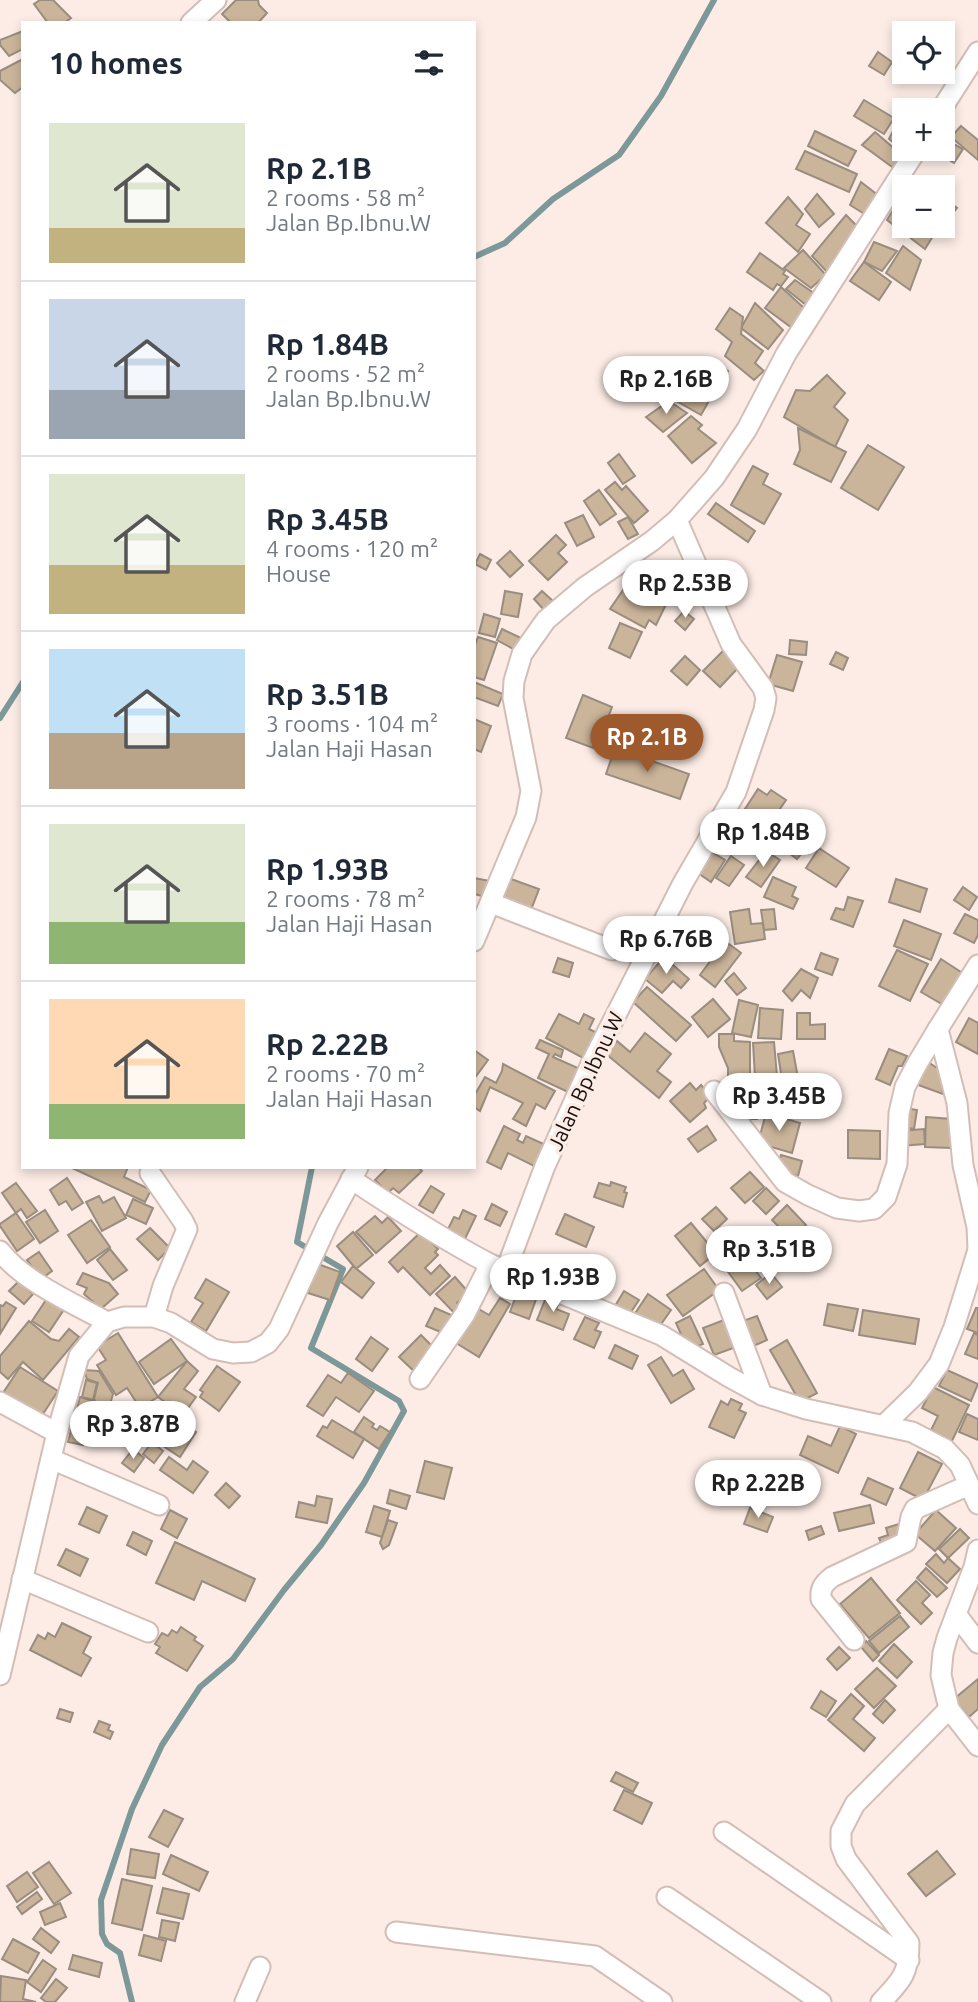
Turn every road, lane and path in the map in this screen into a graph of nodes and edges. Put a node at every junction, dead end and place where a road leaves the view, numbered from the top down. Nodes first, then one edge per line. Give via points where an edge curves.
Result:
1 (216, 0) edge
2 (193, 21) edge
3 (978, 52) edge
4 (949, 98) edge
5 (909, 161) edge
6 (677, 520) junction
7 (491, 903) junction
8 (476, 937) edge
9 (612, 950) dead end
10 (978, 965) edge
11 (938, 1029) junction
12 (714, 1091) dead end
13 (150, 1173) dead end
14 (355, 1173) edge
15 (978, 1249) edge
16 (0, 1251) edge
17 (498, 1267) junction
18 (724, 1293) dead end
19 (154, 1317) junction
20 (107, 1322) junction
21 (420, 1379) dead end
22 (762, 1395) junction
23 (0, 1402) edge
24 (884, 1425) junction
25 (57, 1433) junction
26 (51, 1459) junction
27 (970, 1485) junction
28 (978, 1504) edge
29 (159, 1505) dead end
30 (978, 1549) edge
31 (22, 1579) junction
32 (956, 1614) junction
33 (148, 1632) dead end
34 (853, 1640) dead end
35 (978, 1643) edge
36 (0, 1675) edge
37 (949, 1709) junction
38 (978, 1746) edge
39 (724, 1832) dead end
40 (667, 1897) dead end
41 (396, 1931) dead end
42 (909, 1960) junction
43 (260, 1967) dead end
44 (245, 2002) edge
45 (662, 2002) edge
46 (821, 2002) edge
47 (881, 2002) edge

1 - 2 street
3 - 4 street
5 - 6 street via 786,354 747,429
6 - 7 street via 545,620 523,654 513,698 531,791 526,817
6 - 17 street, Jalan Bp.Ibnu.W via 732,644 763,688 764,710 736,792 592,1062
7 - 8 street
7 - 9 street
10 - 11 street
11 - 12 street via 905,1087 897,1164 886,1197 874,1209 837,1208 786,1182
11 - 15 street via 957,1103
13 - 19 street via 187,1229
14 - 17 street via 408,1217
14 - 19 street via 268,1343 251,1352 213,1349
15 - 24 street via 939,1364
16 - 20 street via 26,1275
17 - 21 street, Jalan Bp.Ibnu.W
17 - 22 street via 661,1335
18 - 22 street
19 - 20 street
20 - 25 street via 79,1356
22 - 24 street
23 - 25 street
24 - 27 street via 912,1432 945,1449
25 - 26 street
26 - 29 street
26 - 31 street
27 - 28 street
27 - 34 street via 915,1508 906,1542 825,1582 821,1599
30 - 32 street
31 - 33 street
31 - 36 street
32 - 35 street
32 - 37 street via 941,1675
37 - 38 street
37 - 42 street via 855,1804 841,1831 846,1859 909,1944
39 - 42 street
40 - 46 street
41 - 45 street via 595,1956
42 - 47 street via 902,1979
43 - 44 street

